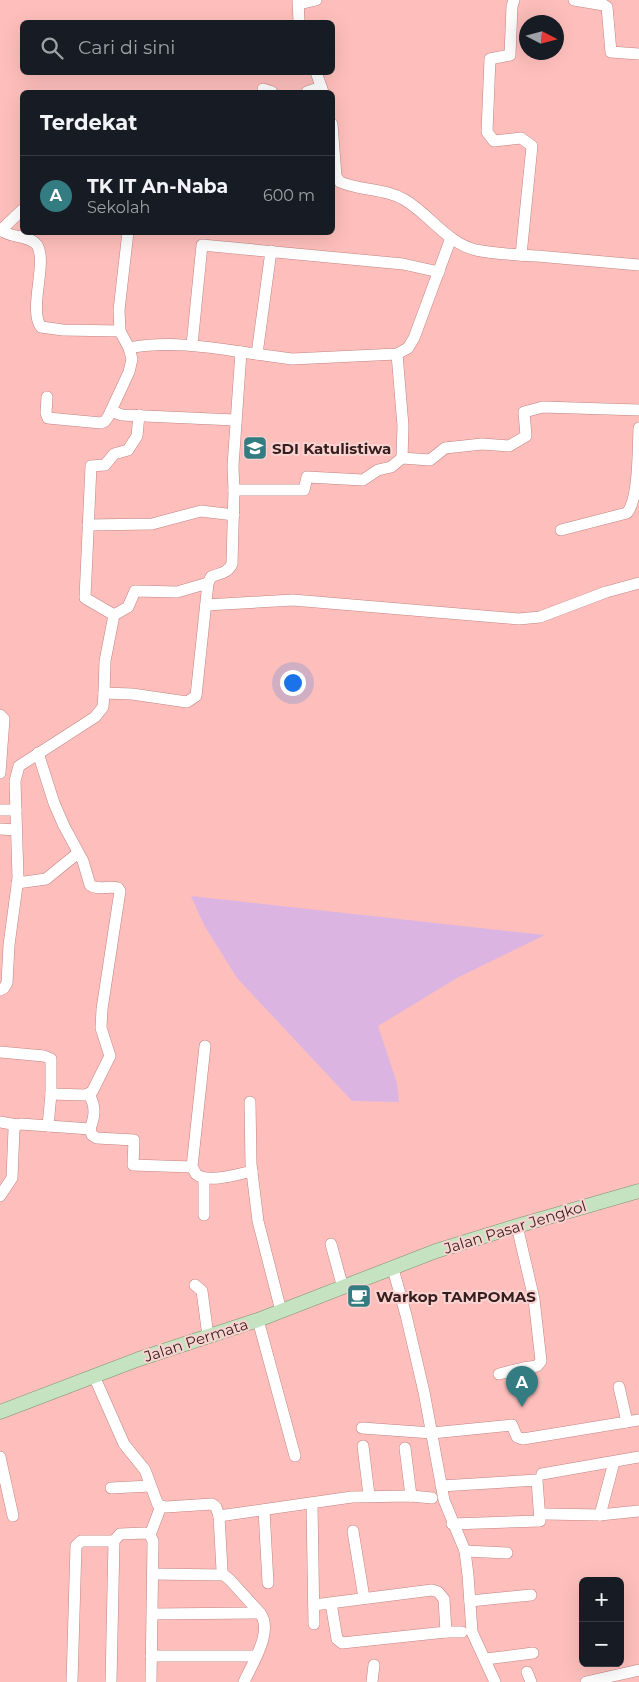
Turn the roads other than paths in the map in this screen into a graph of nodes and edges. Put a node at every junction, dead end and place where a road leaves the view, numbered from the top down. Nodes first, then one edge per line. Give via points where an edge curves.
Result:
1 (316, 0) edge
2 (514, 0) edge
3 (574, 0) edge
4 (299, 2) edge
5 (604, 2) edge
6 (299, 20) edge
7 (639, 54) edge
8 (317, 75) edge
9 (322, 90) edge
10 (335, 163) edge
11 (336, 182) edge
12 (20, 212) edge
13 (0, 231) edge
14 (128, 235) edge
15 (452, 238) junction
16 (271, 251) junction
17 (521, 255) junction
18 (639, 265) edge
19 (439, 272) junction
20 (120, 331) junction
21 (192, 345) junction
22 (129, 348) junction
23 (241, 352) junction
24 (257, 354) junction
25 (397, 354) junction
26 (47, 397) dead end
27 (639, 410) edge
28 (111, 411) junction
29 (139, 416) junction
30 (235, 420) junction
31 (639, 428) edge
32 (402, 458) junction
33 (234, 490) junction
34 (234, 515) junction
35 (88, 526) junction
36 (562, 530) dead end
37 (208, 583) junction
38 (639, 583) edge
39 (206, 605) junction
40 (114, 615) junction
41 (104, 693) junction
42 (0, 715) edge
43 (38, 753) junction
44 (0, 773) edge
45 (0, 810) edge
46 (16, 810) junction
47 (0, 829) edge
48 (16, 830) junction
49 (78, 853) junction
50 (18, 883) junction
51 (5, 929) edge
52 (0, 990) edge
53 (205, 1046) dead end
54 (0, 1052) edge
55 (52, 1094) junction
56 (89, 1094) junction
57 (250, 1102) dead end
58 (0, 1122) edge
59 (17, 1125) junction
60 (48, 1126) junction
61 (90, 1129) junction
62 (192, 1167) junction
63 (252, 1172) junction
64 (204, 1179) junction
65 (639, 1191) edge
66 (0, 1196) edge
67 (204, 1215) dead end
68 (517, 1226) junction
69 (331, 1244) dead end
70 (393, 1269) junction
71 (195, 1285) dead end
72 (343, 1288) junction
73 (281, 1311) junction
74 (258, 1320) junction
75 (208, 1336) junction
76 (499, 1374) dead end
77 (94, 1376) junction
78 (619, 1387) dead end
79 (0, 1412) edge
80 (633, 1421) edge
81 (362, 1428) dead end
82 (432, 1434) junction
83 (363, 1446) dead end
84 (405, 1448) dead end
85 (295, 1456) dead end
86 (0, 1457) edge
87 (639, 1457) edge
88 (614, 1462) junction
89 (542, 1474) dead end
90 (150, 1486) junction
91 (441, 1486) junction
92 (110, 1488) dead end
93 (369, 1495) junction
94 (411, 1496) junction
95 (432, 1498) dead end
96 (312, 1504) junction
97 (161, 1506) junction
98 (264, 1510) junction
99 (639, 1512) edge
100 (545, 1514) dead end
101 (600, 1515) junction
102 (13, 1516) dead end
103 (219, 1516) junction
104 (452, 1524) junction
105 (353, 1532) dead end
106 (150, 1535) junction
107 (114, 1541) junction
108 (464, 1551) junction
109 (507, 1553) dead end
110 (222, 1570) dead end
111 (153, 1574) junction
112 (268, 1583) dead end
113 (531, 1595) dead end
114 (364, 1598) junction
115 (470, 1601) junction
116 (331, 1603) junction
117 (314, 1605) junction
118 (260, 1613) junction
119 (153, 1614) junction
120 (314, 1624) dead end
121 (446, 1632) junction
122 (462, 1632) dead end
123 (533, 1653) dead end
124 (151, 1656) junction
125 (256, 1656) junction
126 (486, 1660) junction
127 (374, 1665) dead end
128 (639, 1670) edge
129 (72, 1682) edge
130 (111, 1682) edge
131 (151, 1682) edge
132 (244, 1682) edge
133 (372, 1682) edge
134 (495, 1682) edge
135 (586, 1682) edge

1 - 4 street
2 - 17 street via 510,55 490,59 487,132 494,141 521,138 532,146
3 - 5 street
4 - 6 street
5 - 7 street via 609,10 611,52
8 - 9 street
10 - 11 street
11 - 15 street via 386,192 404,200
12 - 13 street
13 - 20 street via 26,239 39,251 36,319 41,327
14 - 20 street via 120,291
15 - 17 street via 477,250
15 - 19 street
16 - 19 street via 404,264
16 - 21 street via 202,245
16 - 24 street
17 - 18 street
19 - 25 street via 414,338 408,348
20 - 22 street
21 - 22 street
21 - 23 street
22 - 28 street via 131,365
23 - 24 street
23 - 30 street
24 - 25 street via 292,359
25 - 32 street
26 - 28 street via 48,418 101,423
27 - 32 street via 543,407 524,412 526,436 509,446 482,444 445,448 430,460
28 - 29 street
29 - 30 street
29 - 35 street via 137,436 128,450 114,454 105,465 91,466
30 - 33 street
31 - 36 street via 636,492 632,508 627,513
32 - 33 street via 363,480 307,477 304,490
33 - 34 street
34 - 35 street via 201,512 152,524
34 - 37 street via 232,564 229,570 210,577
35 - 40 street via 85,598
37 - 39 street
37 - 40 street via 177,592 135,591 128,607
38 - 39 street via 540,617 519,619 293,600
39 - 41 street via 198,692 194,699 187,702
40 - 41 street via 105,661
41 - 43 street via 103,707 95,717
42 - 44 street via 4,719
43 - 46 street via 16,771
43 - 49 street via 54,803
45 - 46 street
46 - 48 street
47 - 48 street
48 - 50 street
49 - 50 street via 46,879
49 - 56 street via 90,885 94,888 118,888 120,891 101,1021 110,1056
50 - 51 street
51 - 52 street via 7,983
53 - 62 street
54 - 55 street via 50,1059
55 - 56 street
55 - 60 street
56 - 61 street via 95,1111
57 - 63 street
58 - 59 street
59 - 60 street
59 - 66 street via 14,1129 12,1178
60 - 61 street
61 - 62 street via 97,1138 134,1140 133,1166
62 - 64 street
63 - 64 street
63 - 73 street via 258,1221
64 - 67 street
65 - 68 main road, Jalan Pasar Jengkol
68 - 70 main road, Jalan Pasar Jengkol via 436,1251
68 - 76 street via 534,1299 541,1361 537,1366
69 - 72 street
70 - 72 main road, Jalan Permata
70 - 82 street
71 - 75 street via 202,1291
72 - 73 main road, Jalan Permata
73 - 74 main road, Jalan Permata
74 - 75 main road, Jalan Permata
74 - 85 street
75 - 77 main road, Jalan Permata
77 - 79 main road, Jalan Permata
77 - 90 street via 124,1444 145,1470
78 - 80 street
80 - 82 street via 523,1439 517,1436 512,1424
81 - 82 street
82 - 91 street
83 - 93 street
84 - 94 street
86 - 102 street
87 - 88 street
88 - 89 street
88 - 101 street
90 - 92 street
90 - 97 street via 155,1502
91 - 104 street
91 - 104 street via 537,1480 540,1521
93 - 94 street
93 - 96 street
94 - 95 street
96 - 98 street
96 - 117 street
97 - 103 street via 212,1504
97 - 106 street
98 - 103 street
98 - 112 street
99 - 101 street
100 - 101 street
103 - 110 street
104 - 108 street
105 - 114 street
106 - 107 street via 120,1534
106 - 111 street via 153,1541
107 - 129 street via 81,1542 76,1546
107 - 130 street
108 - 109 street
108 - 115 street
111 - 118 street via 224,1575
111 - 119 street
113 - 115 street
114 - 116 street
114 - 121 street via 438,1592 444,1599
115 - 126 street via 472,1632
116 - 117 street
116 - 121 street via 337,1639 342,1643
117 - 120 street
118 - 119 street
118 - 125 street via 265,1624 263,1643
119 - 124 street
121 - 122 street
123 - 126 street
124 - 125 street
124 - 131 street
125 - 132 street
126 - 134 street
127 - 133 street
128 - 135 street

